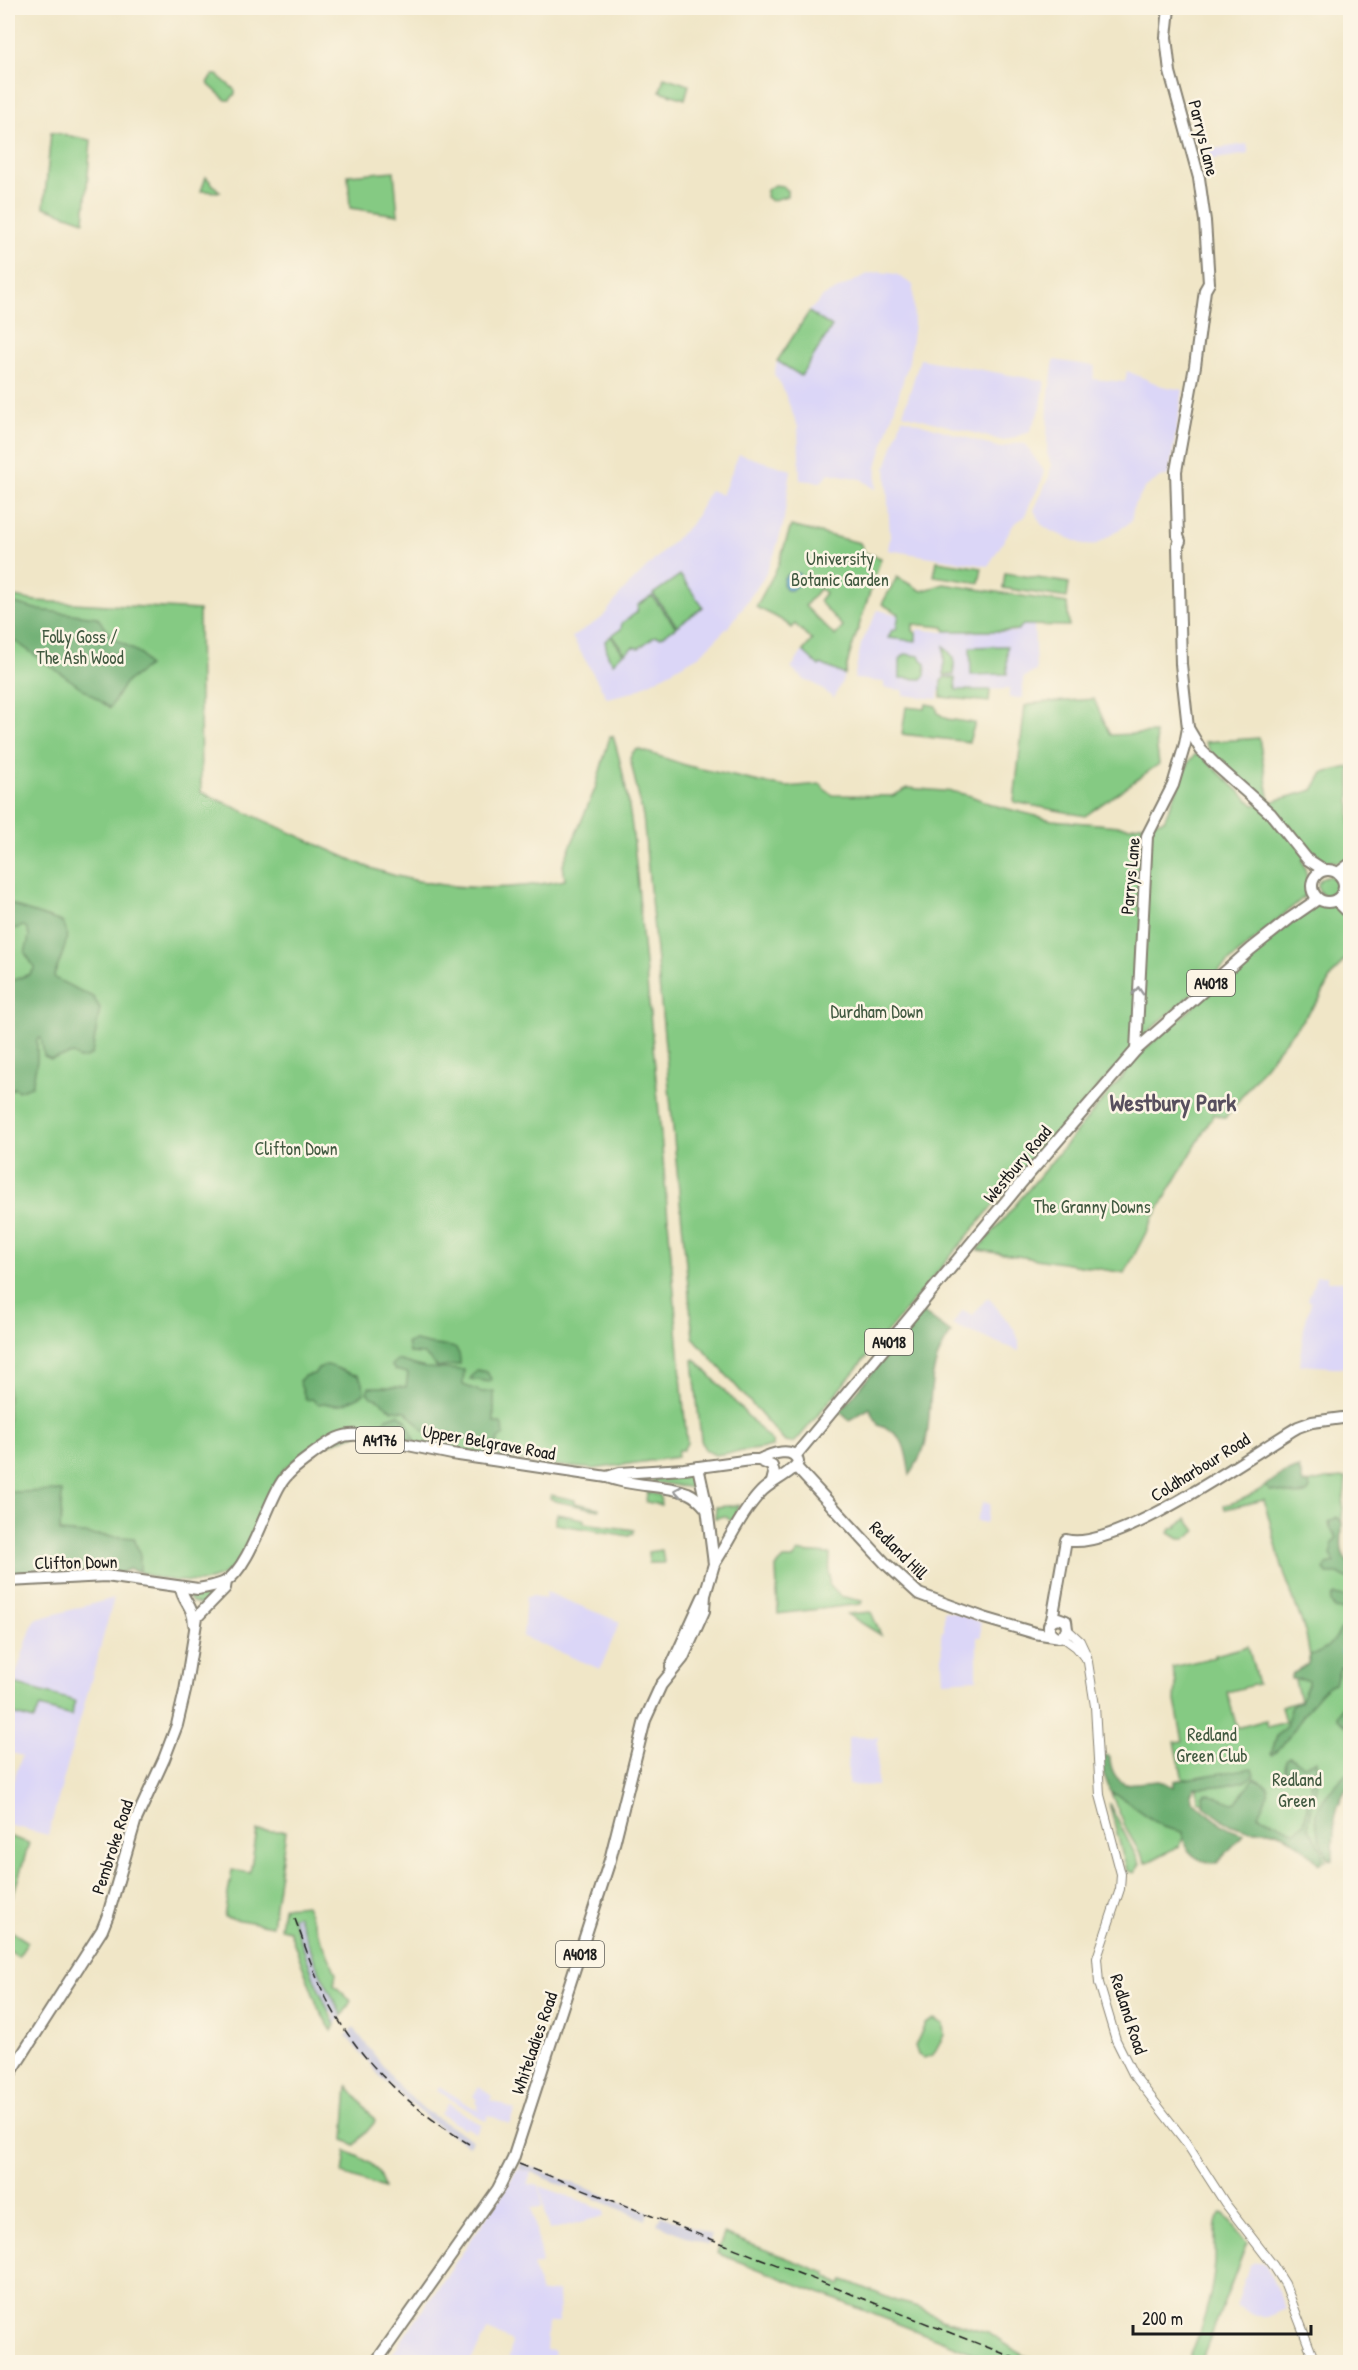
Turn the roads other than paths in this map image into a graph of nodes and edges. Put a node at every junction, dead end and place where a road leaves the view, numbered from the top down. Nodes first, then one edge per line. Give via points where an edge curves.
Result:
1 (1169, 8) edge
2 (1188, 728) junction
3 (1307, 859) junction
4 (1350, 864) edge
5 (1324, 870) junction
6 (1343, 874) edge
7 (1313, 880) junction
8 (1316, 896) junction
9 (1339, 898) junction
10 (1350, 913) edge
11 (1138, 1042) junction
12 (1350, 1417) edge
13 (759, 1460) junction
14 (797, 1460) junction
15 (698, 1467) junction
16 (607, 1478) junction
17 (772, 1482) junction
18 (707, 1508) junction
19 (709, 1530) junction
20 (728, 1538) junction
21 (714, 1564) junction
22 (8, 1581) edge
23 (226, 1581) junction
24 (181, 1588) junction
25 (194, 1627) junction
26 (1057, 1628) junction
27 (8, 2077) edge
28 (376, 2362) edge
29 (1316, 2362) edge

1 - 2 main road, Parrys Lane via 1166,38 1170,72 1199,178 1206,233 1207,281 1176,471 1181,664
2 - 3 main road, Parrys Lane via 1202,750 1271,814
11 -> 2 main road, Parrys Lane via 1147,836 1173,785
3 - 5 main road, Parrys Lane
3 - 7 main road, Parrys Lane
4 - 6 main road
5 - 6 main road
5 - 7 main road
6 - 9 main road via 1344,888
7 - 8 main road
8 - 9 main road via 1327,902
8 - 11 main road, Westbury Road / A4018
9 - 10 main road
11 - 14 main road, Westbury Road / A4018
12 - 26 main road, Coldharbour Road via 1298,1427 1136,1524 1079,1541 1066,1540 1055,1604
13 - 14 main road, Upper Belgrave Road via 787,1452
13 - 15 main road, Upper Belgrave Road
13 - 17 main road via 772,1466
14 - 17 main road, Westbury Road / A4018
14 - 26 main road, Redland Hill via 885,1563 926,1598 1035,1633
15 - 16 main road, Upper Belgrave Road / A4176 via 620,1473
15 - 18 main road, Whiteladies Road / A4018
18 -> 16 main road, Upper Belgrave Road / A4176 via 689,1493
16 - 23 main road, Upper Belgrave Road / A4176 via 345,1435 289,1473 280,1484 241,1565
17 - 20 main road, Westbury Road via 754,1499
18 - 19 main road, Whiteladies Road / A4018
19 - 20 main road via 717,1538
19 - 21 main road, Whiteladies Road / A4018
20 - 21 main road, Westbury Road
21 - 28 main road, Whiteladies Road / A4018 via 697,1630 683,1658 658,1691 645,1720 610,1860 513,2158 498,2189
22 - 24 main road, Clifton Down via 114,1576
23 - 24 main road, Clifton Down via 212,1587
23 - 25 main road, Pembroke Road via 225,1588 197,1617
24 - 25 main road via 192,1608
25 - 27 main road, Pembroke Road via 177,1725 135,1822 108,1915 95,1942
26 - 29 street, Redland Road via 1089,1663 1100,1795 1120,1874 1120,1889 1097,1958 1099,1983 1116,2040 1133,2074 1191,2149 1285,2284

